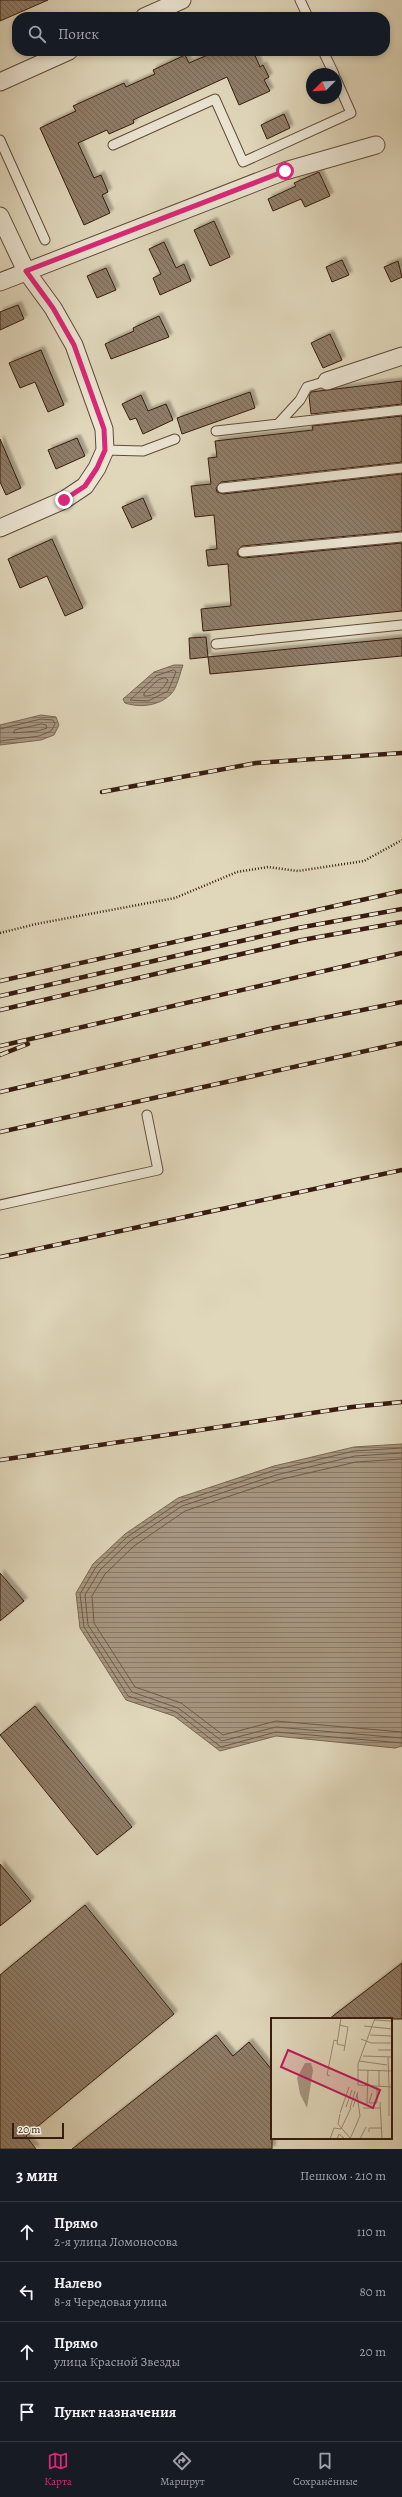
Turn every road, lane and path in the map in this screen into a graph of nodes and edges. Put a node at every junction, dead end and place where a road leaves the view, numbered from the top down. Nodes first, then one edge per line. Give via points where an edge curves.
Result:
1 (182, 0) edge
2 (300, 0) edge
3 (155, 12) edge
4 (306, 12) edge
5 (58, 56) edge
6 (325, 56) edge
7 (331, 68) edge
8 (0, 82) edge
9 (342, 93) edge
10 (0, 140) edge
11 (113, 145) dead end
12 (376, 145) dead end
13 (0, 216) edge
14 (45, 240) dead end
15 (26, 271) junction
16 (0, 282) edge
17 (402, 356) edge
18 (328, 381) joint
19 (402, 410) edge
20 (278, 424) junction
21 (216, 431) dead end
22 (175, 439) dead end
23 (105, 450) junction
24 (402, 468) edge
25 (222, 488) dead end
26 (0, 528) edge
27 (402, 536) edge
28 (243, 552) dead end
29 (402, 624) edge
30 (216, 644) dead end
31 (402, 840) edge
32 (0, 933) edge
33 (147, 1115) dead end
34 (0, 1205) edge

1 - 3 street
2 - 4 lane
5 - 8 street
6 - 7 lane
9 - 11 lane via 351,113 243,162 215,99
10 - 14 lane
12 - 15 street via 285,171
13 - 15 street
15 - 16 street
15 - 23 street via 53,308 74,345 104,429
17 - 18 street
18 - 20 lane via 307,387 300,400
19 - 20 lane
20 - 21 lane
22 - 23 lane via 143,451
23 - 26 street via 85,486 64,500
24 - 25 lane
27 - 28 lane
29 - 30 lane
31 - 32 path via 364,860 298,871 268,867 237,872 175,898
33 - 34 lane via 158,1170

